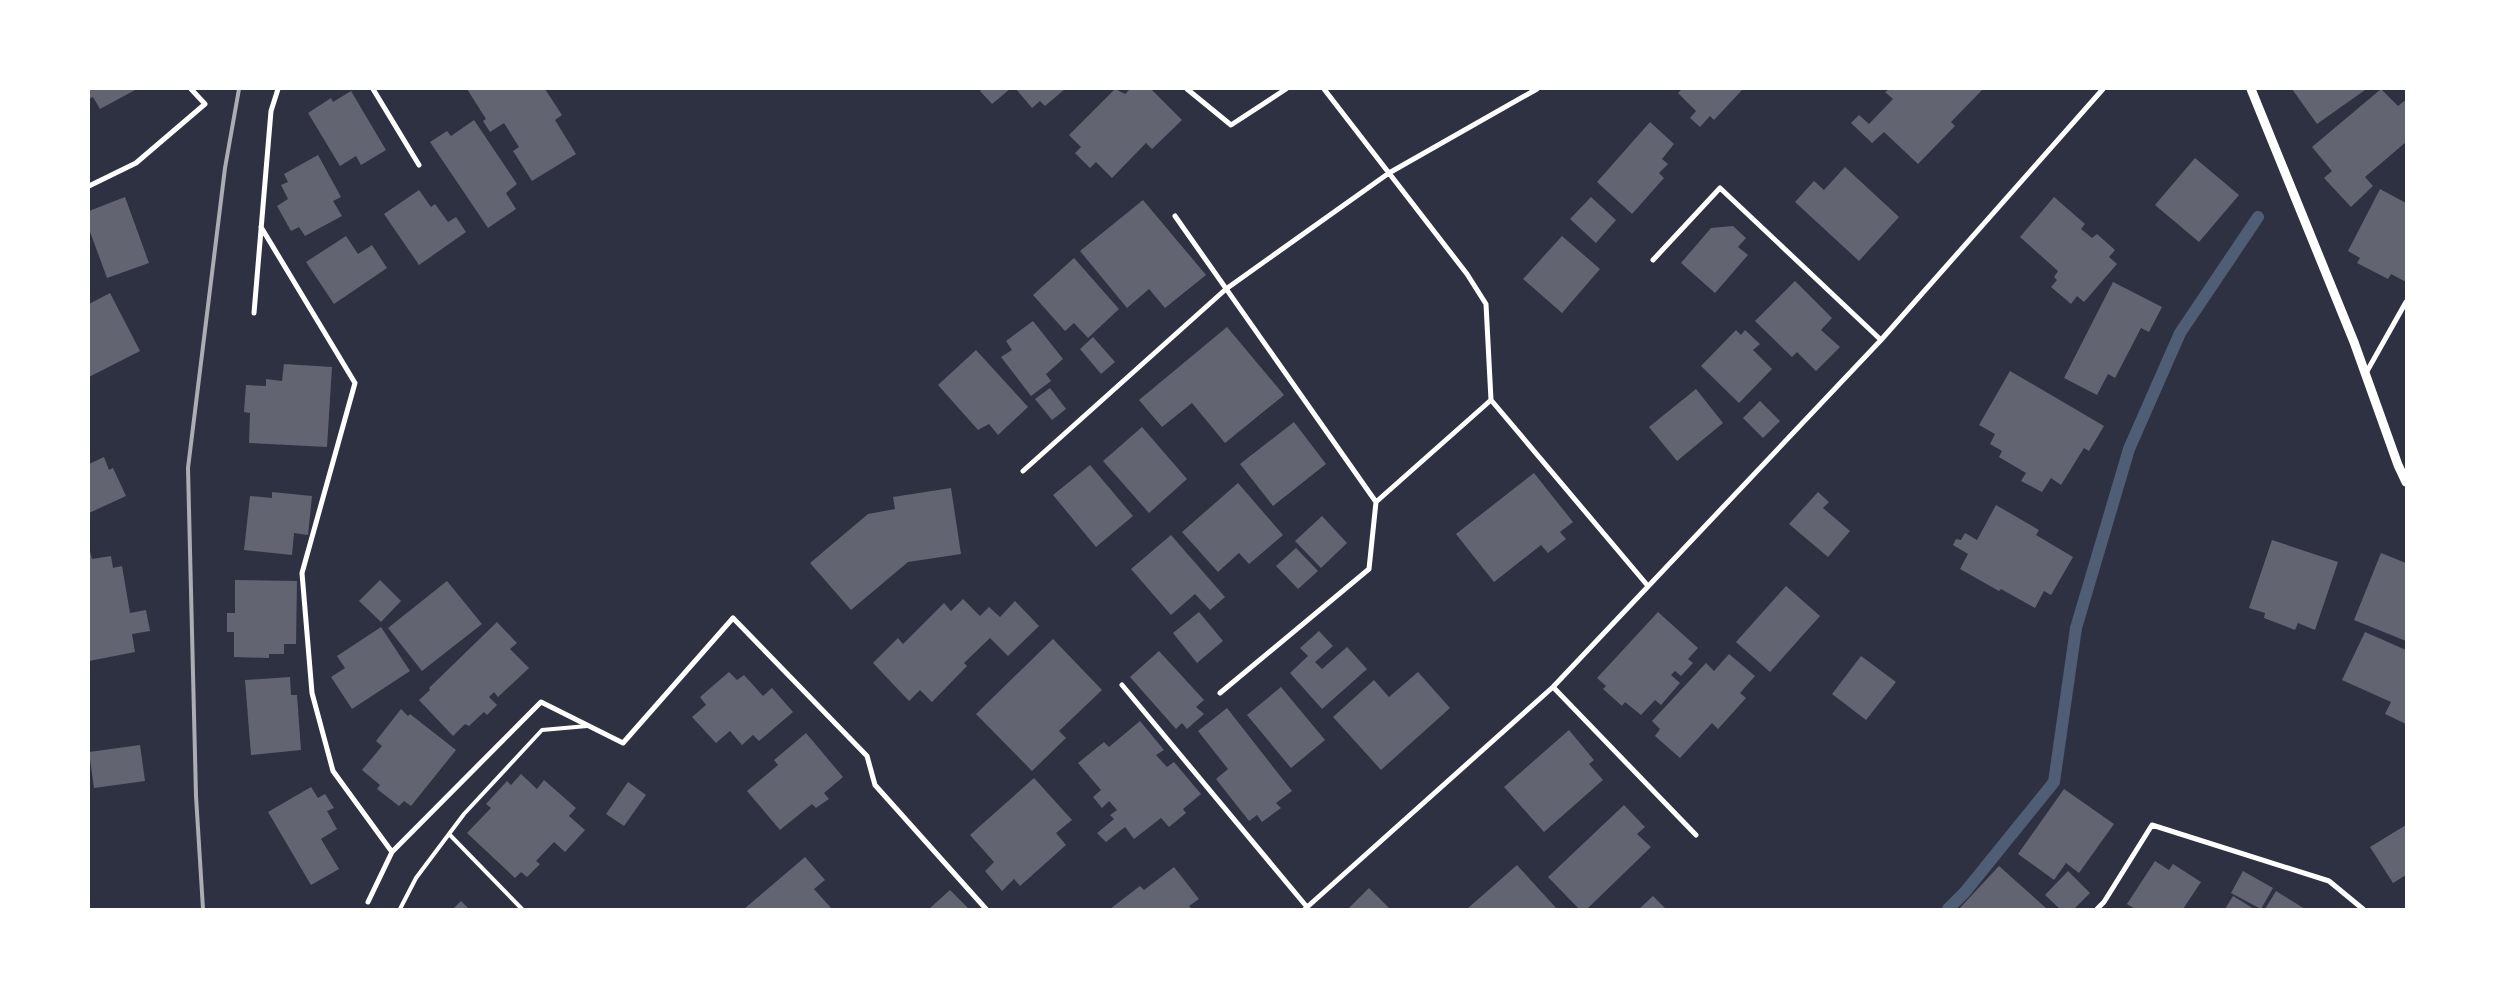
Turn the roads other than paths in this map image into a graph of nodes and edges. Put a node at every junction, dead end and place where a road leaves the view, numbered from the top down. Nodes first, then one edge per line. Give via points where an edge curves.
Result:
1 (191, 89) edge
2 (278, 89) edge
3 (372, 89) edge
4 (1187, 89) edge
5 (1286, 89) edge
6 (1324, 89) edge
7 (1537, 89) edge
8 (2102, 89) edge
9 (2251, 89) edge
10 (2095, 91) edge
11 (419, 165) dead end
12 (1389, 173) junction
13 (89, 186) edge
14 (1175, 216) dead end
15 (261, 227) junction
16 (1653, 260) dead end
17 (1226, 289) junction
18 (2406, 302) edge
19 (254, 313) dead end
20 (1881, 340) junction
21 (2365, 374) junction
22 (1491, 400) junction
23 (1023, 471) dead end
24 (2406, 482) edge
25 (1376, 502) junction
26 (1648, 586) junction
27 (1122, 685) dead end
28 (1553, 687) junction
29 (1220, 693) dead end
30 (588, 726) junction
31 (449, 834) junction
32 (1696, 835) dead end
33 (392, 852) junction
34 (368, 902) dead end
35 (1306, 908) edge
36 (400, 909) edge
37 (522, 909) edge
38 (986, 909) edge
39 (2097, 909) edge
40 (2363, 909) edge

1 - 13 street via 205,104 136,163
2 - 15 street via 271,111
3 - 11 street
4 - 5 street via 1231,125
6 - 12 street
7 - 12 street
8 - 10 street
9 - 21 street
10 - 20 street
12 - 17 street
12 - 22 street via 1467,274 1486,304
14 - 17 street
15 - 19 street
15 - 33 street via 355,384 302,573 312,693 333,771
16 - 20 street via 1720,188
17 - 23 street
17 - 25 street
18 - 21 street
20 - 26 street
21 - 24 street
22 - 25 street
22 - 26 street
25 - 29 street via 1369,569
26 - 28 street
27 - 35 street
28 - 32 street
28 - 35 street
30 - 31 lane via 542,730
30 - 33 street via 541,702
30 - 38 street via 622,743 733,618 867,756 876,785
31 - 36 lane via 416,878
31 - 37 lane
33 - 34 street
39 - 40 street via 2152,825 2329,881

